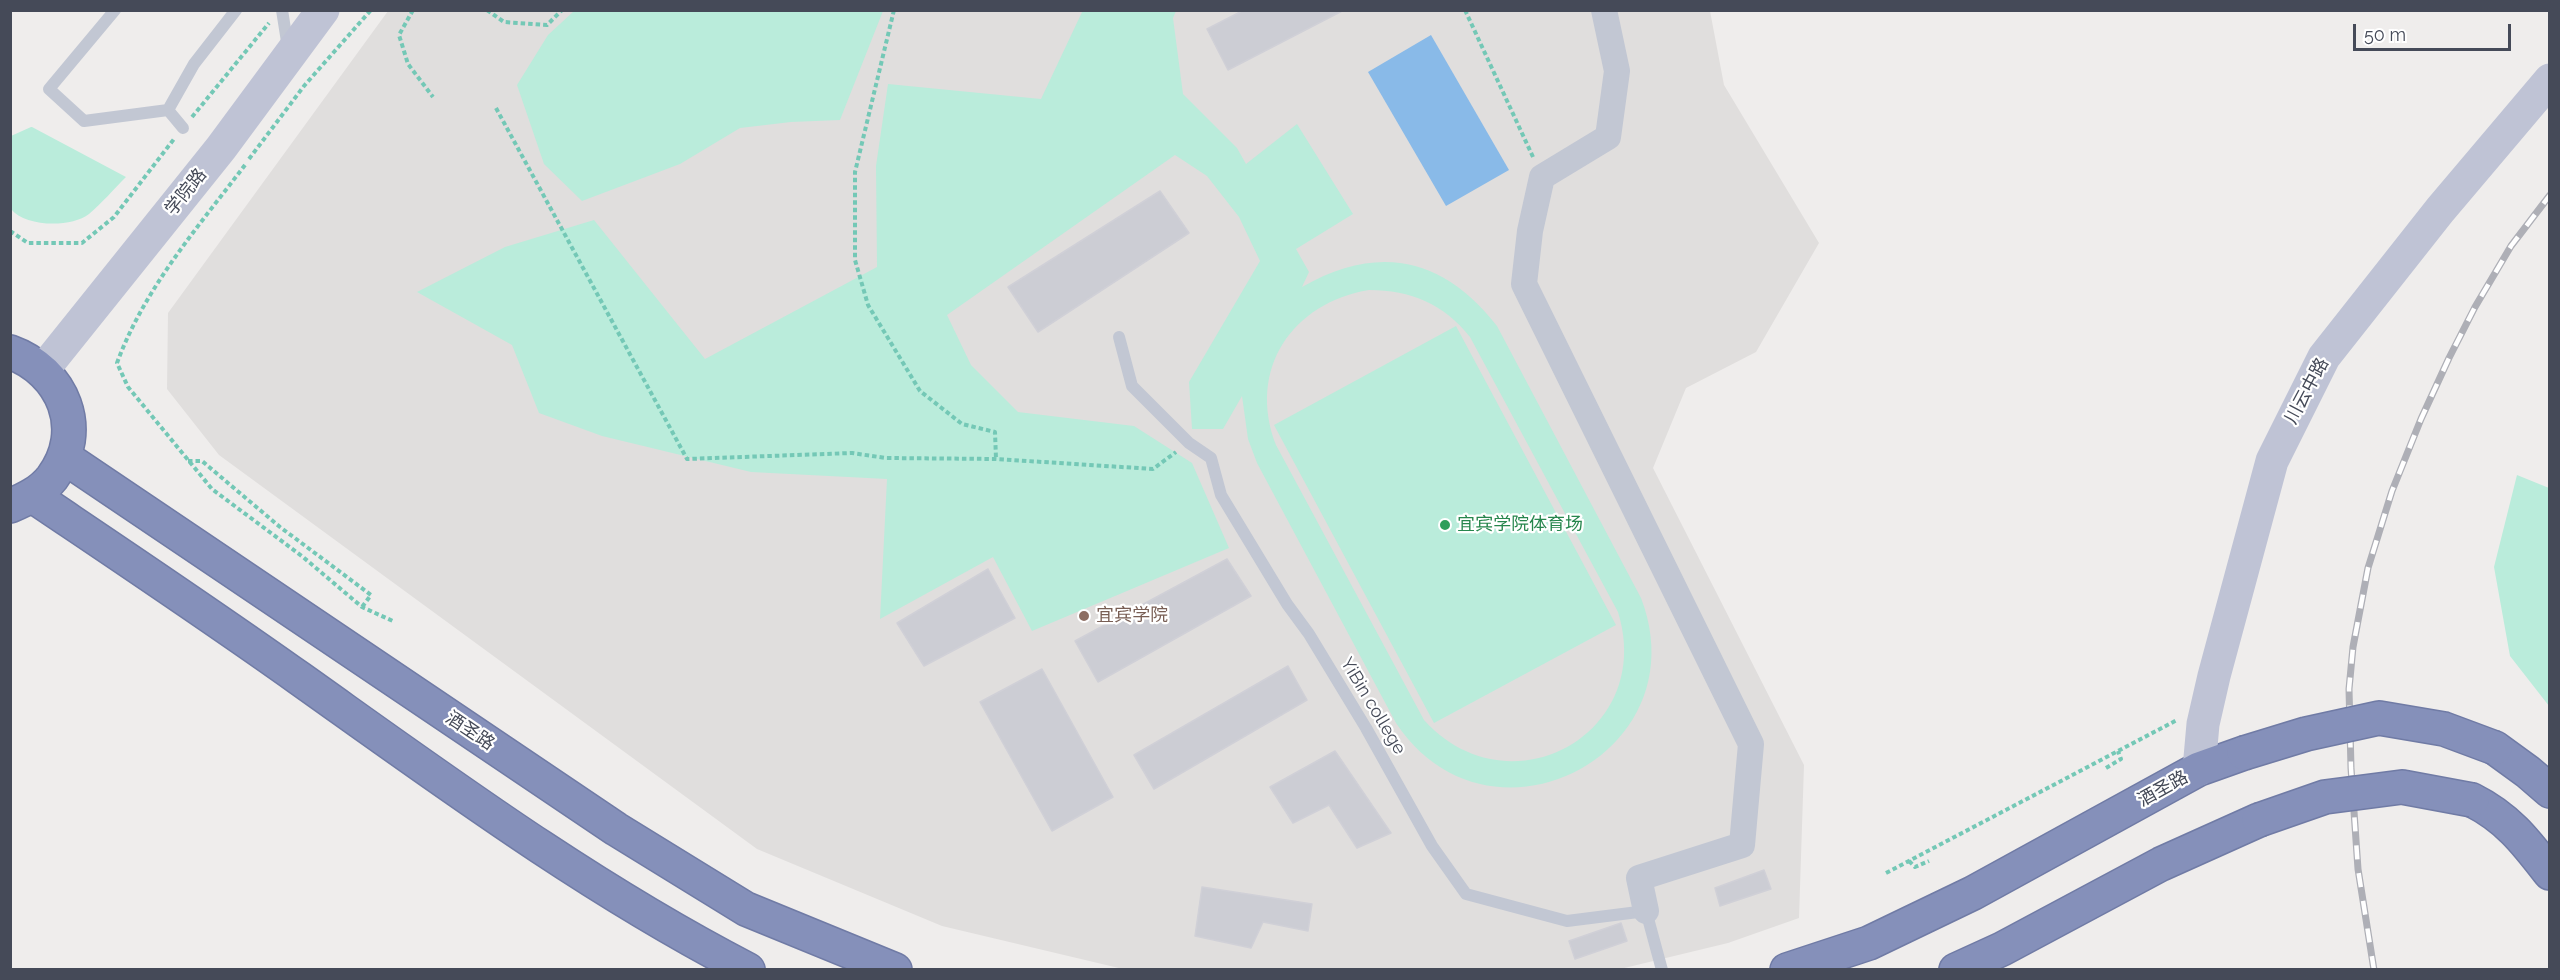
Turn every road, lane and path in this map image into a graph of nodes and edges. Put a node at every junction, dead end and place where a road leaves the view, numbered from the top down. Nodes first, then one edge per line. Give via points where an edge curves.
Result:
1 (115, 10) edge
2 (236, 10) edge
3 (282, 10) edge
4 (323, 10) edge
5 (371, 10) edge
6 (413, 10) edge
7 (487, 10) edge
8 (562, 10) edge
9 (894, 10) edge
10 (1465, 10) edge
11 (1604, 10) edge
12 (272, 20) dead end
13 (289, 57) junction
14 (2550, 80) edge
15 (433, 97) dead end
16 (496, 108) dead end
17 (168, 110) junction
18 (183, 128) junction
19 (1542, 177) junction
20 (10, 231) edge
21 (1119, 337) dead end
22 (10, 352) edge
23 (44, 370) junction
24 (1189, 443) junction
25 (64, 457) junction
26 (996, 459) junction
27 (188, 461) junction
28 (22, 501) edge
29 (362, 607) junction
30 (396, 622) dead end
31 (2207, 708) junction
32 (2495, 748) junction
33 (2118, 751) junction
34 (2550, 761) edge
35 (2106, 768) dead end
36 (2199, 769) junction
37 (2550, 791) edge
38 (2543, 852) edge
39 (1909, 861) junction
40 (1929, 861) dead end
41 (1886, 873) dead end
42 (1646, 911) junction
43 (748, 969) edge
44 (896, 969) edge
45 (1662, 969) edge
46 (1787, 969) edge
47 (1956, 969) edge

1 - 17 lane via 49,89 84,121
2 - 17 lane via 194,64
3 - 13 lane
4 - 13 street, 学院路
5 - 27 path via 297,95 176,257 129,330 117,363 128,387
6 - 15 path via 399,35 408,64
7 - 8 path via 504,22 547,25
9 - 26 path via 855,172 855,260 868,305 920,391 962,424 995,432
10 - 19 path
11 - 19 street via 1617,71 1608,136
12 - 18 path
13 - 23 street, 学院路
14 - 31 street, 川云中路 via 2440,210 2324,357 2272,460
16 - 26 path via 687,459 852,453 886,458
17 - 18 lane
18 - 20 path via 114,217 82,243 28,243
19 - 42 street via 1524,284 1751,744 1742,845 1639,878
21 - 24 lane, YiBin college via 1132,386
22 - 23 highway via 27,357
23 - 25 highway via 58,388 67,410 69,434
24 - 26 path via 1153,470
24 - 42 lane, YiBin college via 1211,458 1221,495 1361,719 1432,846 1466,894 1567,921
25 - 28 highway via 52,479
25 - 44 highway, 酒圣路 via 616,829 746,909
27 - 29 path via 212,489
27 - 29 path via 202,461 280,527 371,595
28 - 43 highway via 231,630 431,772 558,856 681,935
29 - 30 path
31 - 33 path
31 - 36 street, 川云中路
32 - 34 highway
32 - 36 highway, 酒圣路, bridge via 2444,729 2379,718 2306,734
32 - 37 highway, 酒圣路
33 - 35 path via 2121,759
33 - 39 path
36 - 46 highway, 酒圣路 via 1972,893 1869,943
38 - 47 highway, bridge via 2483,806 2402,787 2325,797 2259,820 2161,864 2002,949
39 - 40 path via 1914,867
39 - 41 path
42 - 45 lane

